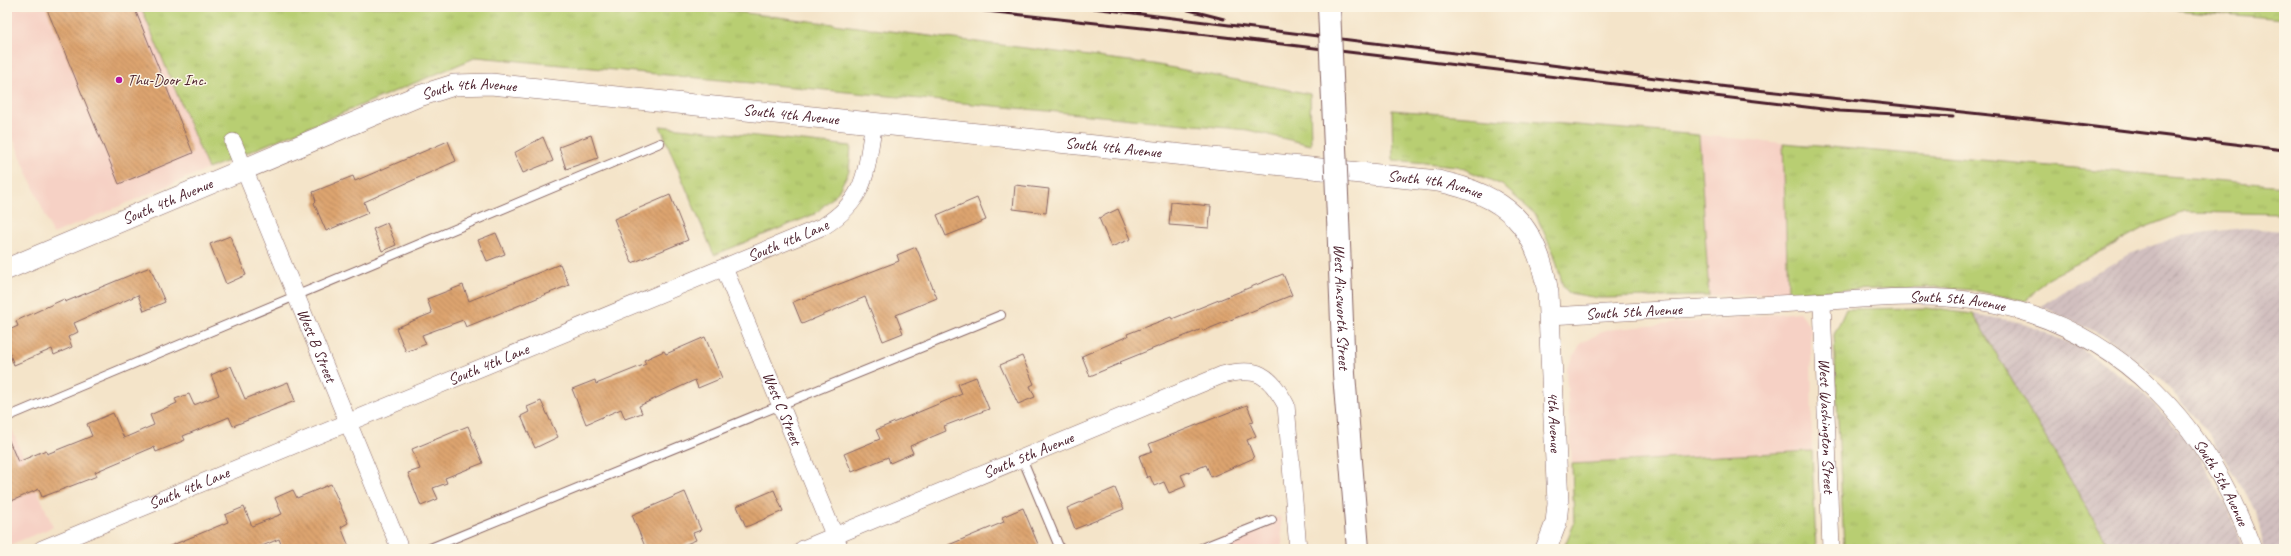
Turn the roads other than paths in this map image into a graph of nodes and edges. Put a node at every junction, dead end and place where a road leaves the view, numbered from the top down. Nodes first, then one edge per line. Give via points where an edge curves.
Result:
1 (1329, 7) edge
2 (874, 123) junction
3 (233, 142) dead end
4 (660, 143) dead end
5 (243, 168) junction
6 (724, 268) junction
7 (7, 269) edge
8 (1548, 293) joint
9 (296, 297) junction
10 (1822, 302) junction
11 (1001, 315) dead end
12 (1549, 316) junction
13 (781, 406) junction
14 (7, 417) edge
15 (348, 422) junction
16 (1022, 458) junction
17 (1272, 520) dead end
18 (837, 543) edge
19 (42, 549) edge
20 (400, 549) edge
21 (428, 549) edge
22 (804, 549) edge
23 (1060, 549) edge
24 (1199, 549) edge
25 (1298, 549) edge
26 (1358, 549) edge
27 (1546, 549) edge
28 (1831, 549) edge
29 (2253, 549) edge

1 - 26 main road, West Ainsworth Street, bridge via 1344,374
2 - 5 street, South 4th Avenue via 491,84 454,85 416,97
2 - 6 street, South 4th Lane via 864,182 848,208 824,226
2 - 8 street, South 4th Avenue via 1459,185 1494,200 1528,231 1538,252
3 - 5 street, West B Street
4 - 9 lane
5 - 7 street, South 4th Avenue
5 - 9 street, West B Street
6 - 13 street, West C Street
6 - 15 street, South 4th Lane
8 - 12 street, 4th Avenue
9 - 14 lane
9 - 15 street, West B Street
10 - 12 street, South 5th Avenue
10 - 28 street, West Washington Street
10 - 29 street, South 5th Avenue via 1924,297 1988,303 2049,320 2106,350 2153,387 2190,429 2222,478 2242,518
11 - 13 lane
12 - 27 street, 4th Avenue via 1558,503 1556,523
13 - 18 street, West C Street
13 - 21 lane
15 - 19 street, South 4th Lane
15 - 20 street, West B Street
16 - 18 street, South 5th Avenue
16 - 23 lane
16 - 25 street, South 5th Avenue via 1222,374 1255,372 1275,385 1286,405
17 - 24 lane
18 - 22 street, South 5th Avenue

